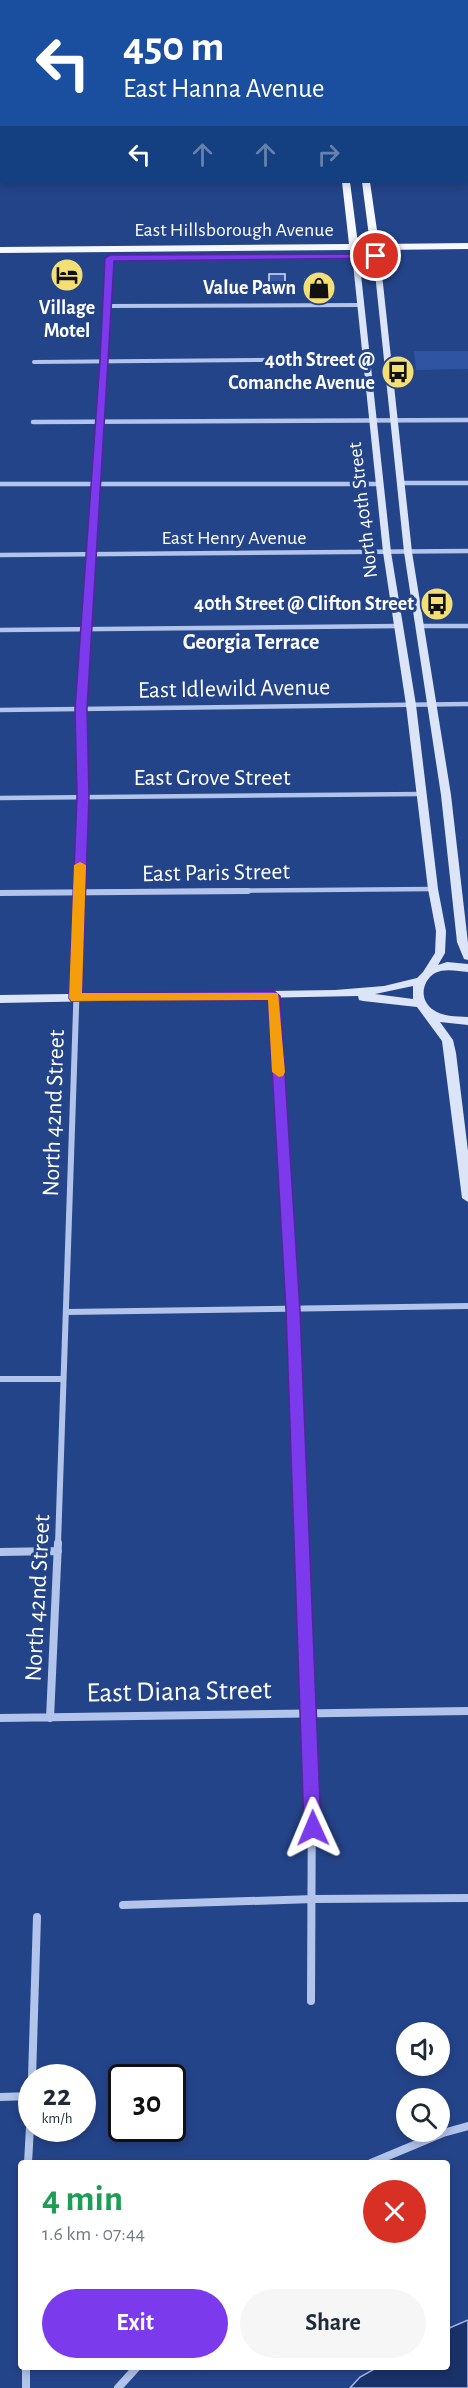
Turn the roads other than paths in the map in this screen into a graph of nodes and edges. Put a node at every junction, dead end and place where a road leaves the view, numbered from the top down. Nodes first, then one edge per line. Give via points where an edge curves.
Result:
1 (346, 183) edge
2 (366, 183) edge
3 (468, 246) edge
4 (0, 250) edge
5 (354, 252) junction
6 (375, 252) junction
7 (468, 256) edge
8 (110, 258) junction
9 (0, 259) edge
10 (360, 305) junction
11 (108, 306) junction
12 (366, 359) junction
13 (105, 360) junction
14 (34, 362) dead end
15 (393, 420) junction
16 (468, 420) edge
17 (373, 421) junction
18 (33, 422) dead end
19 (100, 422) junction
20 (401, 483) junction
21 (468, 483) edge
22 (0, 484) edge
23 (96, 484) junction
24 (380, 484) junction
25 (468, 551) edge
26 (387, 552) junction
27 (408, 552) junction
28 (91, 554) junction
29 (0, 555) edge
30 (419, 626) junction
31 (468, 626) edge
32 (398, 627) junction
33 (0, 630) edge
34 (85, 630) junction
35 (468, 704) edge
36 (411, 705) junction
37 (433, 705) junction
38 (81, 709) junction
39 (0, 710) edge
40 (424, 794) junction
41 (83, 796) junction
42 (0, 798) edge
43 (433, 889) junction
44 (0, 893) edge
45 (79, 893) junction
46 (468, 956) edge
47 (468, 968) edge
48 (424, 977) junction
49 (334, 994) junction
50 (274, 996) junction
51 (75, 998) junction
52 (0, 999) edge
53 (422, 1007) junction
54 (468, 1021) edge
55 (467, 1183) edge
56 (468, 1198) edge
57 (468, 1306) edge
58 (293, 1310) junction
59 (67, 1312) junction
60 (63, 1378) junction
61 (0, 1379) edge
62 (58, 1551) junction
63 (0, 1552) edge
64 (468, 1711) edge
65 (310, 1712) junction
66 (0, 1718) edge
67 (50, 1718) junction
68 (468, 1898) edge
69 (314, 1899) junction
70 (123, 1905) dead end
71 (37, 1917) dead end
72 (311, 2001) dead end
73 (32, 2064) edge
74 (18, 2095) edge
75 (0, 2097) edge
76 (468, 2126) edge
77 (29, 2142) edge
78 (28, 2160) edge
79 (378, 2160) edge
80 (26, 2370) edge
81 (134, 2370) edge
82 (26, 2388) edge
83 (118, 2388) edge

1 - 5 main road, North 40th Street
2 - 6 main road, North 40th Street
3 - 6 main road, East Hillsborough Avenue
4 - 5 main road, East Hillsborough Avenue
5 - 6 main road, East Hillsborough Avenue
5 - 8 main road, East Hillsborough Avenue
5 - 10 main road, North 40th Street
6 - 7 main road, East Hillsborough Avenue
6 - 15 main road, North 40th Street
8 - 9 main road, East Hillsborough Avenue
8 - 11 street, North 42nd Street
10 - 11 street
10 - 12 main road, North 40th Street
11 - 13 street, North 42nd Street
12 - 13 street
12 - 17 main road, North 40th Street
13 - 14 street
13 - 19 street, North 42nd Street
15 - 16 street
15 - 17 street
15 - 20 main road, North 40th Street
17 - 19 street
17 - 24 main road, North 40th Street
18 - 19 street
19 - 23 street, North 42nd Street
20 - 21 street
20 - 27 main road, North 40th Street
22 - 23 street
23 - 24 street
23 - 28 street, North 42nd Street
24 - 26 main road, North 40th Street
25 - 27 street, East Henry Avenue
26 - 27 street, East Henry Avenue
26 - 28 street, East Henry Avenue
26 - 32 main road, North 40th Street
27 - 30 main road, North 40th Street
28 - 29 street, East Henry Avenue
28 - 34 street, North 42nd Street
30 - 31 street
30 - 37 main road, North 40th Street
32 - 34 street
32 - 36 main road, North 40th Street
33 - 34 street
34 - 38 street, North 42nd Street
35 - 37 street, East Idlewild Avenue
36 - 37 street, East Idlewild Avenue
36 - 38 street, East Idlewild Avenue
36 - 40 main road, North 40th Street
37 - 46 main road, North 40th Street via 462,942
38 - 39 street, East Idlewild Avenue
38 - 41 street, North 42nd Street
40 - 41 street, East Grove Street
40 - 43 main road, North 40th Street
41 - 42 street, East Grove Street
41 - 45 street, North 42nd Street
43 - 45 street, East Paris Street
43 - 48 main road, North 40th Street via 442,941 440,953
44 - 45 street, East Paris Street
45 - 51 street, North 42nd Street
47 - 48 main road via 452,966
48 - 49 main road via 384,990
48 - 53 main road via 416,988
49 - 50 main road
49 - 53 main road
50 - 51 main road
50 - 58 street
51 - 52 main road
51 - 59 street, North 42nd Street
53 - 54 main road via 445,1020
53 - 55 main road via 447,1040
55 - 56 main road
57 - 58 street
58 - 59 street
58 - 65 street
59 - 60 street, North 42nd Street
60 - 61 street
60 - 62 street, North 42nd Street
62 - 63 street
62 - 67 street, North 42nd Street
64 - 65 street, East Diana Street
65 - 67 street, East Diana Street
65 - 69 street
66 - 67 street, East Diana Street
68 - 69 street
69 - 70 street
69 - 72 street
71 - 73 street
74 - 75 street
76 - 79 street
77 - 78 street
80 - 82 street
81 - 83 street

